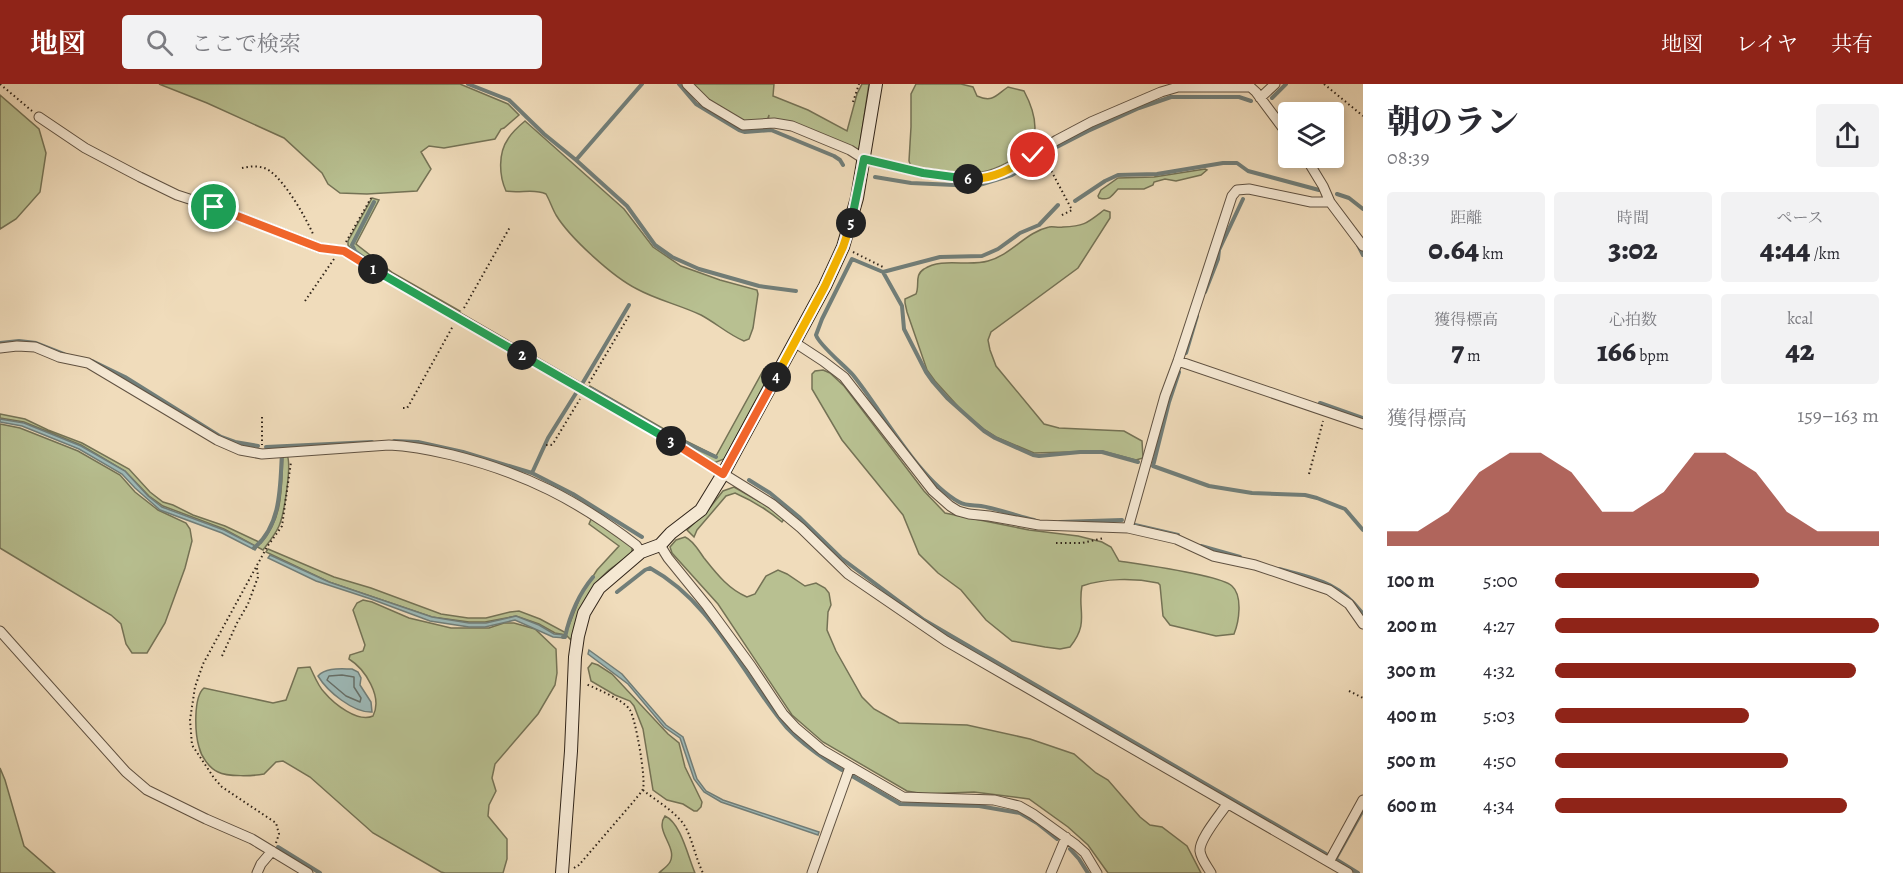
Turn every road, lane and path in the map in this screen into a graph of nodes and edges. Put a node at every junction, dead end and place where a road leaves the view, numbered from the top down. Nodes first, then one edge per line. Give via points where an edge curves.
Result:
1 (0, 84) edge
2 (687, 84) edge
3 (859, 84) edge
4 (876, 84) edge
5 (1275, 84) edge
6 (1324, 84) edge
7 (1248, 86) edge
8 (1260, 98) junction
9 (853, 102) dead end
10 (1363, 116) edge
11 (39, 117) joint
12 (1278, 122) edge
13 (1041, 151) junction
14 (864, 159) junction
15 (242, 168) dead end
16 (1312, 168) edge
17 (371, 198) dead end
18 (1330, 202) junction
19 (1059, 216) dead end
20 (510, 227) dead end
21 (314, 235) dead end
22 (1363, 246) edge
23 (843, 247) junction
24 (342, 251) junction
25 (885, 268) dead end
26 (305, 301) dead end
27 (630, 314) dead end
28 (458, 318) junction
29 (794, 342) junction
30 (0, 348) edge
31 (1178, 361) junction
32 (585, 390) junction
33 (403, 408) dead end
34 (1325, 411) junction
35 (262, 417) dead end
36 (1363, 424) edge
37 (546, 445) dead end
38 (292, 452) junction
39 (262, 454) junction
40 (723, 474) junction
41 (1309, 474) dead end
42 (1112, 527) junction
43 (1128, 528) junction
44 (1056, 543) dead end
45 (660, 545) junction
46 (641, 552) junction
47 (257, 566) junction
48 (1363, 624) edge
49 (0, 631) edge
50 (222, 656) dead end
51 (574, 682) junction
52 (1349, 690) dead end
53 (1363, 698) edge
54 (850, 766) junction
55 (642, 790) junction
56 (1363, 800) edge
57 (1227, 804) junction
58 (1066, 837) junction
59 (272, 850) junction
60 (1329, 862) junction
61 (568, 871) edge
62 (257, 873) edge
63 (308, 873) edge
64 (703, 873) edge
65 (812, 873) edge
66 (1051, 873) edge
67 (1097, 873) edge
68 (1211, 873) edge
69 (1348, 873) edge

1 - 11 path
2 - 14 street via 706,103 743,125 792,126
3 - 9 path
4 - 14 street
5 - 8 street
6 - 10 path
7 - 8 street
7 - 13 street via 1178,87 1161,92 1091,122
8 - 12 street
11 - 24 street via 85,148 177,195 320,248
13 - 14 street via 1010,170 981,179 943,177
13 - 19 path via 1072,210
14 - 23 street
15 - 21 path via 269,170 294,200
16 - 18 street
17 - 24 path
18 - 22 street
18 - 31 street via 1311,202 1249,189 1234,193
20 - 28 path
23 - 25 path
23 - 29 street
24 - 26 path
24 - 28 street
27 - 32 path
28 - 32 street
28 - 33 path via 409,405
29 - 40 street
29 - 42 street via 844,377 933,491 958,511 1039,525
30 - 39 street via 35,347 88,363 217,440
31 - 34 street
31 - 43 street
32 - 37 path via 554,441
32 - 40 street
34 - 36 street
34 - 41 path
35 - 39 path
38 - 39 street
38 - 46 street via 389,445 471,460 554,491 611,526
38 - 47 path via 282,526
40 - 45 street via 701,510
40 - 57 street via 772,504 848,574 912,619
42 - 43 street
42 - 44 path via 1103,538
43 - 48 street via 1329,590 1349,604
45 - 46 street
45 - 54 street via 783,714 822,750
46 - 51 street via 599,588 584,613
47 - 50 path via 258,577 248,604
47 - 59 path via 203,664 195,687 190,732 192,745 222,787 276,823 279,834
49 - 59 street via 98,742 147,790
51 - 55 path via 587,684 630,710 641,760
51 - 61 street
52 - 53 path
54 - 58 street via 903,797 969,798 1014,804
54 - 65 street
55 - 61 path via 579,865
55 - 64 path via 680,819
56 - 60 street
57 - 60 street
57 - 68 street via 1200,849
58 - 66 street
58 - 67 street via 1084,853
59 - 62 street
59 - 63 street
60 - 69 street

